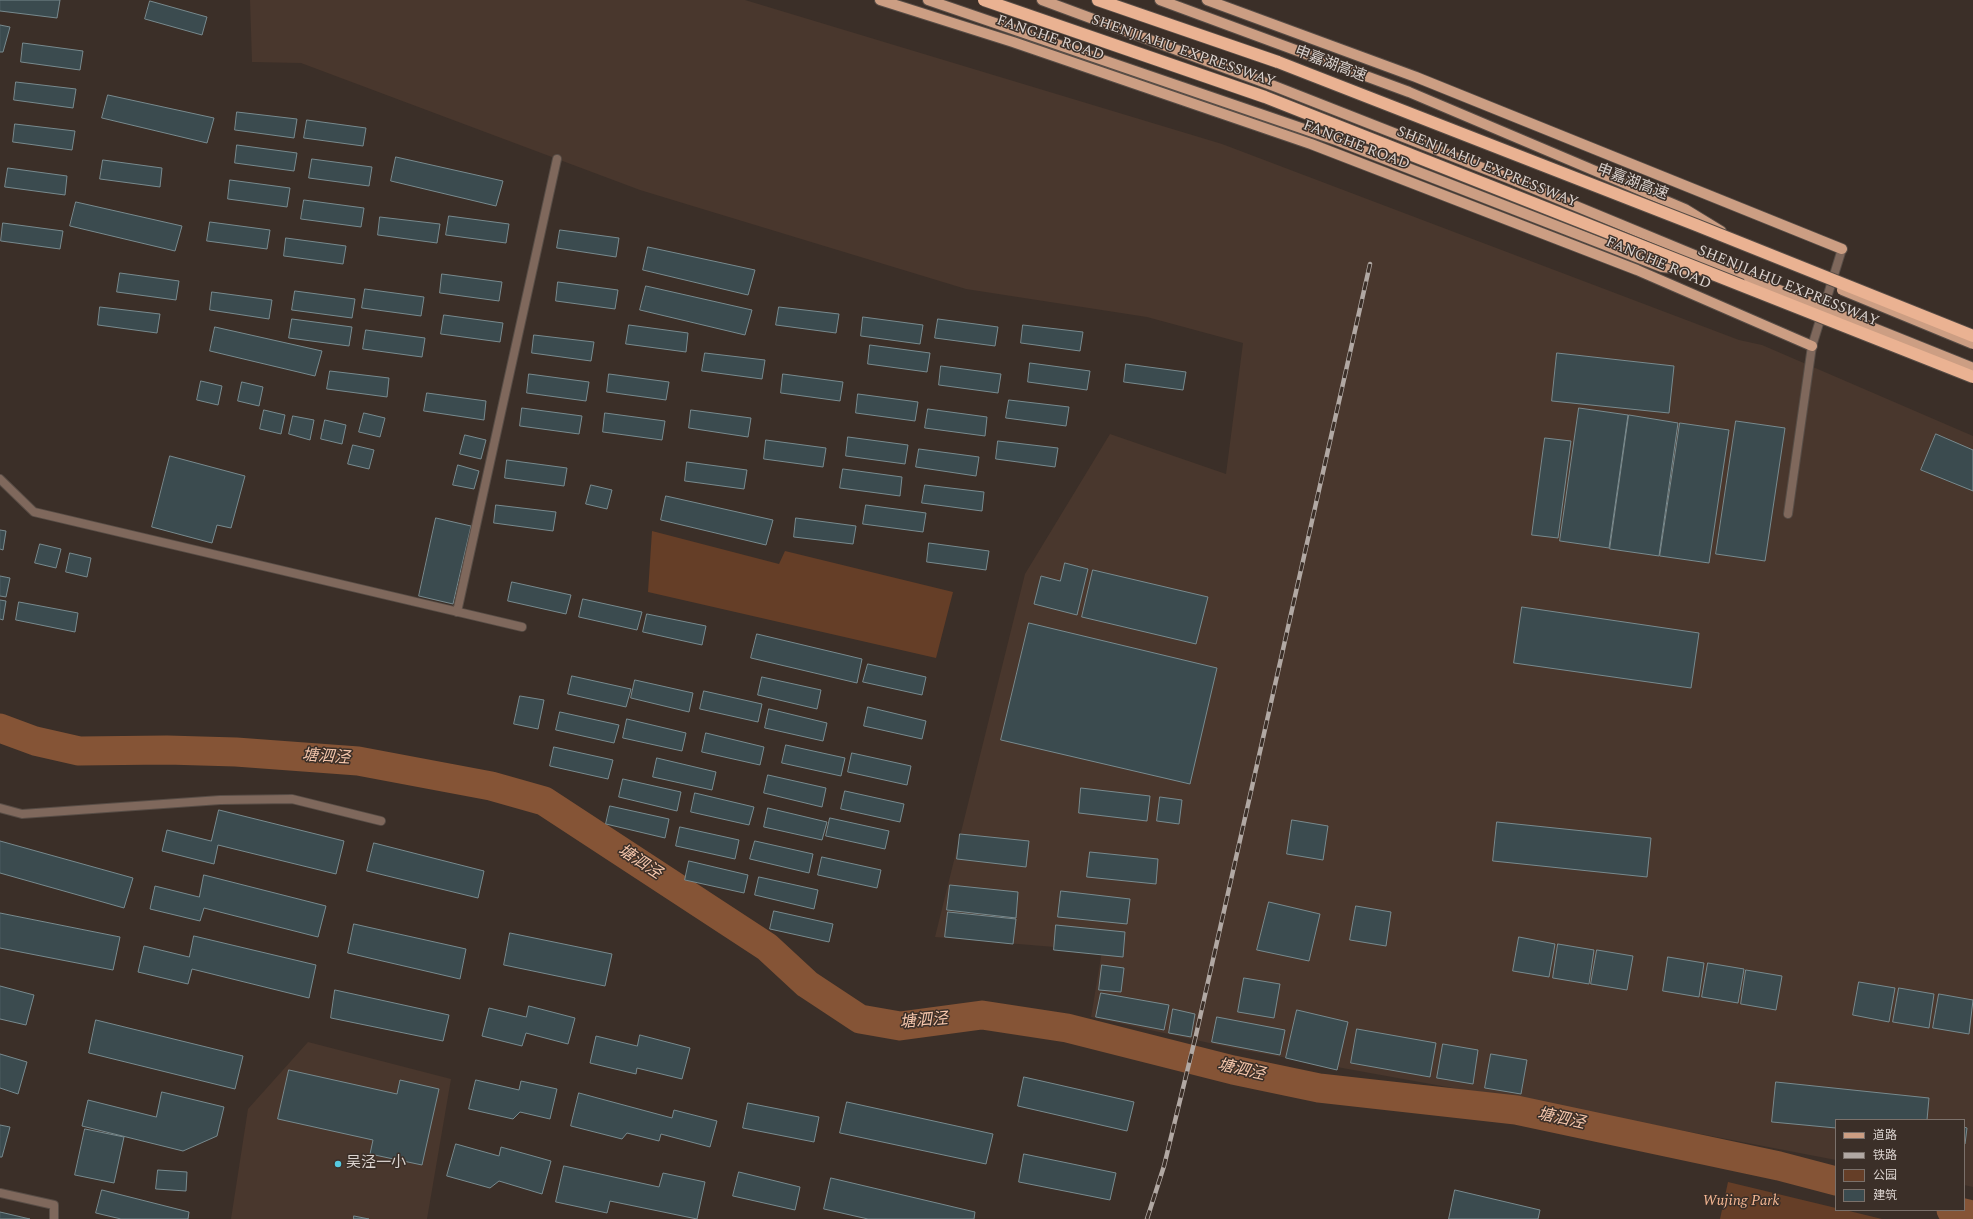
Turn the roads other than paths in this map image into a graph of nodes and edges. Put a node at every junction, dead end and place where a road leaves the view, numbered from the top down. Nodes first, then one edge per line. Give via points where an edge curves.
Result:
1 (880, 0) edge
2 (928, 0) edge
3 (984, 0) edge
4 (1042, 0) edge
5 (1098, 0) edge
6 (1111, 0) edge
7 (1160, 0) edge
8 (1207, 0) edge
9 (1278, 62) joint
10 (557, 159) dead end
11 (1842, 249) joint
12 (1762, 256) junction
13 (1749, 278) junction
14 (1973, 336) edge
15 (1973, 344) edge
16 (1812, 346) junction
17 (1973, 368) edge
18 (1973, 377) edge
19 (0, 479) edge
20 (1788, 514) dead end
21 (458, 612) junction
22 (522, 627) dead end
23 (0, 808) edge
24 (381, 821) dead end
25 (0, 1193) edge
26 (54, 1219) edge

1 - 16 main road, FANGHE ROAD via 1013,42 1311,144 1637,270
2 - 13 main road, bridge via 1336,140 1662,267
3 - 18 highway, SHENJIAHU EXPRESSWAY, bridge via 1265,97
4 - 13 main road, FANGHE ROAD via 1508,178
5 - 9 highway, SHENJIAHU EXPRESSWAY
6 - 12 main road, bridge via 1322,75
7 - 12 main road, bridge via 1409,92 1670,202
8 - 11 main road via 1416,77
9 - 14 highway, 申嘉湖高速, bridge
10 - 21 lane
11 - 16 lane
12 - 15 main road, bridge
13 - 17 main road, FANGHE ROAD, bridge
16 - 20 lane
19 - 21 lane via 34,512
21 - 22 lane
23 - 24 lane via 22,814 220,800 292,799
25 - 26 lane via 54,1205

